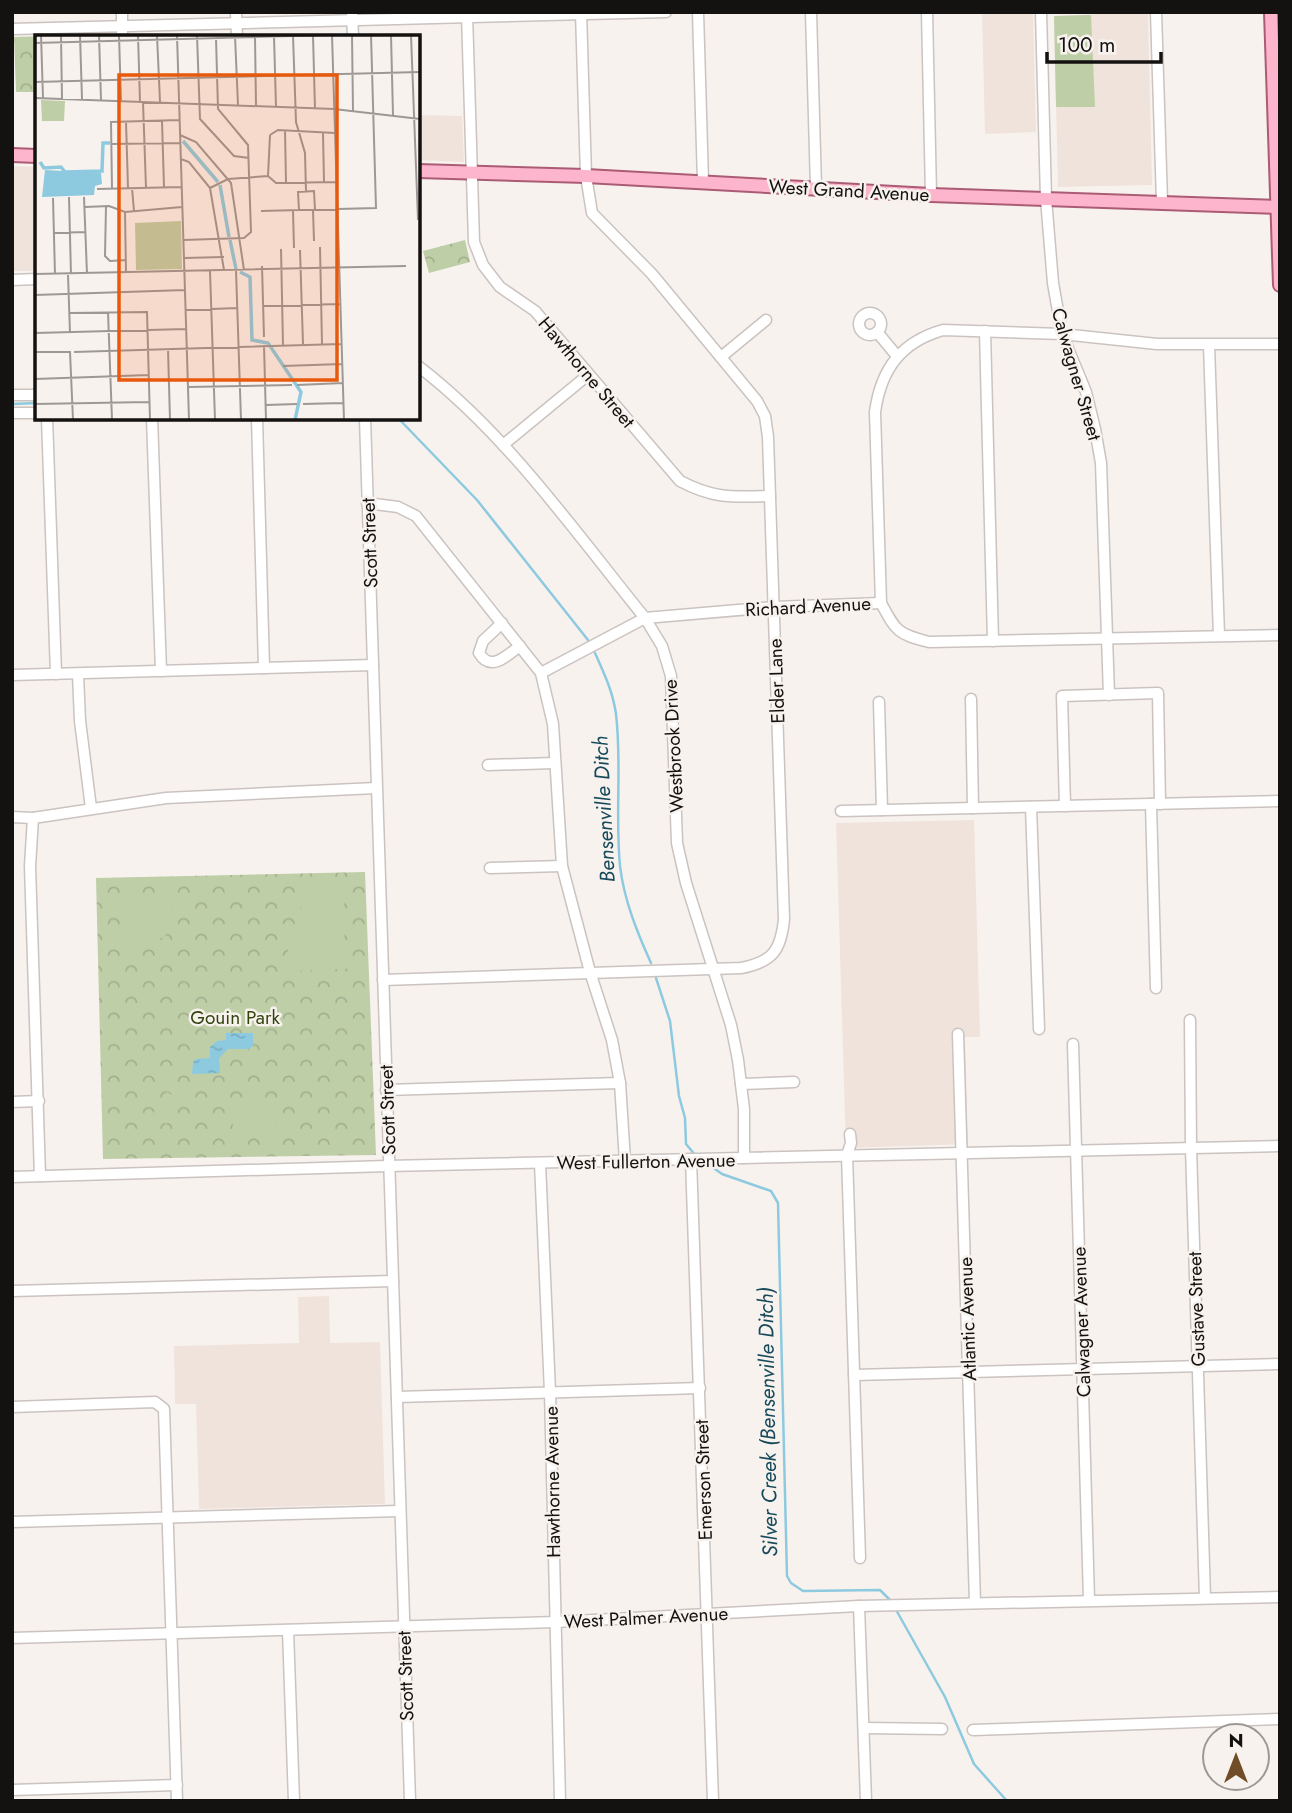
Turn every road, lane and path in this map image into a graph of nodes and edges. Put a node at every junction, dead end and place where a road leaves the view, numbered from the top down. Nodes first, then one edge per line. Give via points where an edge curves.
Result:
1 (122, 12) edge
2 (666, 12) edge
3 (698, 12) edge
4 (811, 12) edge
5 (927, 12) edge
6 (1041, 12) edge
7 (1156, 12) edge
8 (1272, 12) edge
9 (581, 13) edge
10 (467, 15) edge
11 (352, 16) edge
12 (237, 18) edge
13 (12, 29) edge
14 (122, 31) edge
15 (353, 35) edge
16 (12, 155) edge
17 (35, 156) edge
18 (420, 171) edge
19 (472, 173) junction
20 (586, 176) junction
21 (703, 182) junction
22 (816, 188) junction
23 (931, 195) junction
24 (1046, 199) junction
25 (1162, 202) junction
26 (1278, 207) edge
27 (35, 279) edge
28 (12, 280) edge
29 (1280, 285) edge
30 (766, 320) dead end
31 (985, 331) junction
32 (877, 332) dead end
33 (1062, 334) junction
34 (1280, 344) edge
35 (1209, 345) junction
36 (897, 356) junction
37 (721, 357) junction
38 (420, 368) edge
39 (589, 375) junction
40 (35, 395) edge
41 (12, 396) edge
42 (12, 413) edge
43 (35, 413) edge
44 (47, 420) edge
45 (152, 420) edge
46 (257, 420) edge
47 (365, 420) edge
48 (503, 445) junction
49 (770, 496) junction
50 (368, 503) junction
51 (881, 603) junction
52 (774, 607) junction
53 (645, 618) junction
54 (502, 623) junction
55 (1280, 635) edge
56 (1219, 636) junction
57 (1107, 638) junction
58 (993, 641) junction
59 (520, 646) junction
60 (373, 666) junction
61 (264, 667) junction
62 (161, 671) junction
63 (541, 673) junction
64 (56, 674) junction
65 (78, 674) junction
66 (12, 675) edge
67 (1109, 695) junction
68 (971, 699) dead end
69 (879, 702) dead end
70 (554, 762) junction
71 (488, 765) dead end
72 (376, 788) junction
73 (1280, 800) edge
74 (1156, 804) junction
75 (1065, 806) junction
76 (1031, 807) junction
77 (91, 808) junction
78 (973, 808) junction
79 (882, 810) junction
80 (841, 811) dead end
81 (12, 817) edge
82 (33, 818) junction
83 (562, 866) junction
84 (490, 868) dead end
85 (713, 969) junction
86 (590, 972) junction
87 (383, 980) junction
88 (1156, 988) dead end
89 (1190, 1020) dead end
90 (1039, 1029) dead end
91 (958, 1034) dead end
92 (1073, 1044) dead end
93 (794, 1082) dead end
94 (620, 1083) junction
95 (741, 1084) junction
96 (386, 1090) junction
97 (38, 1101) junction
98 (12, 1102) edge
99 (850, 1134) dead end
100 (1280, 1146) edge
101 (1191, 1147) junction
102 (1076, 1150) junction
103 (962, 1153) junction
104 (847, 1155) junction
105 (744, 1158) junction
106 (692, 1159) junction
107 (625, 1161) junction
108 (540, 1163) junction
109 (388, 1166) junction
110 (40, 1176) junction
111 (12, 1177) edge
112 (393, 1281) junction
113 (12, 1291) edge
114 (1280, 1364) edge
115 (1198, 1366) junction
116 (1083, 1369) junction
117 (968, 1373) junction
118 (854, 1376) junction
119 (700, 1388) junction
120 (550, 1392) junction
121 (397, 1397) junction
122 (12, 1408) edge
123 (399, 1511) junction
124 (168, 1518) junction
125 (12, 1522) edge
126 (860, 1558) dead end
127 (1280, 1597) edge
128 (1205, 1598) junction
129 (1089, 1600) junction
130 (975, 1603) junction
131 (859, 1606) junction
132 (708, 1614) junction
133 (555, 1622) junction
134 (403, 1627) junction
135 (288, 1630) junction
136 (172, 1634) junction
137 (12, 1638) edge
138 (1280, 1719) edge
139 (864, 1728) junction
140 (942, 1729) dead end
141 (973, 1730) dead end
142 (177, 1785) junction
143 (12, 1790) edge
144 (177, 1801) edge
145 (294, 1801) edge
146 (410, 1801) edge
147 (561, 1801) edge
148 (713, 1801) edge
149 (866, 1801) edge

1 - 14 street
2 - 9 street
3 - 21 street
4 - 22 street
5 - 23 street
6 - 24 street, Calwagner Street
7 - 25 street
8 - 26 main road
9 - 10 street
9 - 20 street, Elder Lane
10 - 11 street
10 - 19 street, Hawthorne Street
11 - 12 street
11 - 15 street
12 - 14 street
13 - 14 street
16 - 17 main road
18 - 19 main road, West Grand Avenue
19 - 20 main road, West Grand Avenue
19 - 39 street, Hawthorne Street via 474,242 482,265 500,287 535,311
20 - 21 main road, West Grand Avenue
20 - 37 street, Elder Lane via 592,213 652,274
21 - 22 main road, West Grand Avenue
22 - 23 main road, West Grand Avenue
23 - 24 main road, West Grand Avenue
24 - 25 main road, West Grand Avenue
24 - 33 street, Calwagner Street
25 - 26 main road, West Grand Avenue
26 - 29 main road
27 - 28 street
30 - 37 street
31 - 33 street
31 - 36 street via 934,332
31 - 58 street
32 - 36 street
33 - 35 street
33 - 57 street, Calwagner Street via 1086,392 1101,463
34 - 35 street
35 - 56 street
36 - 51 street via 885,374 875,412
37 - 49 street, Elder Lane via 765,416
38 - 48 street, Westbrook Drive
39 - 48 street
39 - 49 street, Hawthorne Street via 680,481 722,497
40 - 41 street
42 - 43 street
44 - 64 street
45 - 62 street
46 - 61 street
47 - 50 street, Scott Street
48 - 53 street, Westbrook Drive
49 - 52 street, Elder Lane
50 - 54 street via 398,507 416,516
50 - 60 street, Scott Street
51 - 52 street, Richard Avenue
51 - 58 street, Richard Avenue via 901,634 929,642
52 - 53 street, Richard Avenue
52 - 85 street, Elder Lane via 783,934 776,950 762,963
53 - 63 street, Richard Avenue
53 - 85 street, Westbrook Drive via 662,646 671,676 677,843
54 - 59 street
54 - 59 street via 481,643 481,658 498,662
55 - 56 street, Richard Avenue
56 - 57 street, Richard Avenue
57 - 58 street, Richard Avenue
57 - 67 street, Calwagner Street
59 - 63 street
60 - 61 street
60 - 72 street, Scott Street
61 - 62 street
62 - 65 street
63 - 70 street via 551,710
64 - 65 street
64 - 66 street
65 - 77 street
67 - 74 street via 1158,693
67 - 75 street via 1062,696
68 - 78 street
69 - 79 street
70 - 71 street
70 - 83 street
72 - 77 street via 166,798
72 - 87 street, Scott Street
73 - 74 street
74 - 75 street
74 - 88 street
75 - 76 street
76 - 78 street
76 - 90 street
77 - 82 street
78 - 79 street
79 - 80 street
81 - 82 street
82 - 97 street via 30,866
83 - 84 street
83 - 86 street
85 - 86 street, Elder Lane
85 - 95 street, Westbrook Drive via 731,1025
86 - 87 street, Elder Lane
86 - 94 street
87 - 96 street, Scott Street
89 - 101 street, Gustave Street
91 - 103 street, Atlantic Avenue
92 - 102 street, Calwagner Avenue
93 - 95 street
94 - 96 street
94 - 107 street
95 - 105 street, Westbrook Drive
96 - 109 street, Scott Street
97 - 98 street
97 - 110 street
99 - 104 street
100 - 101 street, West Fullerton Avenue
101 - 102 street, West Fullerton Avenue
101 - 115 street, Gustave Street
102 - 103 street, West Fullerton Avenue
102 - 116 street, Calwagner Avenue
103 - 104 street, West Fullerton Avenue
103 - 117 street, Atlantic Avenue
104 - 105 street, West Fullerton Avenue
104 - 118 street
105 - 106 street, West Fullerton Avenue
106 - 107 street, West Fullerton Avenue
106 - 119 street, Emerson Street
107 - 108 street, West Fullerton Avenue
108 - 109 street, West Fullerton Avenue
108 - 120 street, Hawthorne Avenue
109 - 110 street, West Fullerton Avenue
109 - 112 street, Scott Street
110 - 111 street, West Fullerton Avenue
112 - 113 street
112 - 121 street, Scott Street
114 - 115 street
115 - 116 street
115 - 128 street, Gustave Street
116 - 117 street
116 - 129 street, Calwagner Avenue
117 - 118 street
117 - 130 street, Atlantic Avenue
118 - 126 street
119 - 120 street
119 - 132 street, Emerson Street
120 - 121 street
120 - 133 street, Hawthorne Avenue
121 - 123 street, Scott Street
122 - 124 street via 155,1402 164,1409
123 - 124 street
123 - 134 street, Scott Street
124 - 125 street
124 - 136 street
127 - 128 street, West Palmer Avenue
128 - 129 street, West Palmer Avenue
129 - 130 street, West Palmer Avenue
130 - 131 street, West Palmer Avenue
131 - 132 street, West Palmer Avenue
131 - 139 street
132 - 133 street, West Palmer Avenue
132 - 148 street, Emerson Street
133 - 134 street, West Palmer Avenue
133 - 147 street, Hawthorne Avenue
134 - 135 street, West Palmer Avenue
134 - 146 street, Scott Street
135 - 136 street, West Palmer Avenue
135 - 145 street
136 - 137 street, West Palmer Avenue
136 - 142 street
138 - 141 street
139 - 140 street
139 - 149 street
142 - 143 street
142 - 144 street

